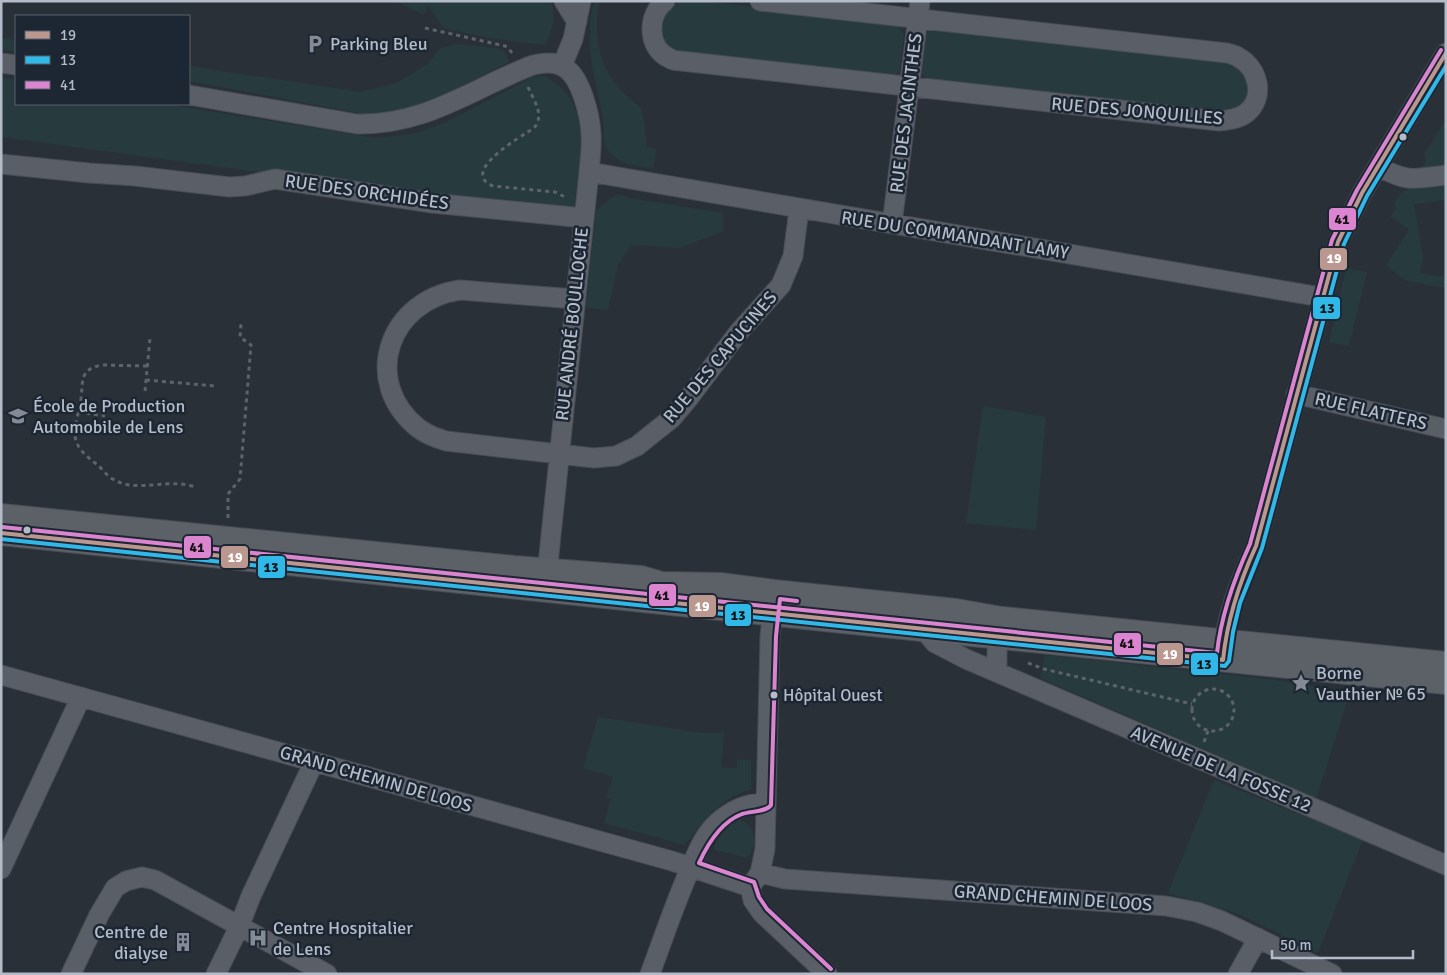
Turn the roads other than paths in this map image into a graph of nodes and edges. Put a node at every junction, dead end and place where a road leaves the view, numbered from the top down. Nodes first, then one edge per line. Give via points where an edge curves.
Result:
1 (564, 1) edge
2 (581, 1) edge
3 (665, 1) edge
4 (760, 1) edge
5 (919, 10) edge
6 (577, 22) junction
7 (1446, 53) edge
8 (1, 63) edge
9 (15, 65) edge
10 (562, 66) junction
11 (908, 86) junction
12 (190, 95) edge
13 (1, 164) edge
14 (1378, 166) junction
15 (589, 172) junction
16 (1446, 174) edge
17 (799, 209) junction
18 (577, 217) junction
19 (892, 224) junction
20 (1322, 297) junction
21 (575, 299) junction
22 (1296, 394) junction
23 (1446, 429) edge
24 (558, 453) junction
25 (1, 516) edge
26 (1, 533) edge
27 (546, 580) junction
28 (773, 603) junction
29 (924, 619) junction
30 (999, 636) junction
31 (1223, 651) junction
32 (1446, 664) edge
33 (997, 672) junction
34 (1, 675) edge
35 (1446, 682) edge
36 (81, 697) junction
37 (314, 762) junction
38 (765, 803) junction
39 (1446, 865) edge
40 (691, 867) junction
41 (1, 869) edge
42 (755, 880) junction
43 (239, 927) junction
44 (1258, 938) junction
45 (71, 974) edge
46 (216, 974) edge
47 (327, 974) edge
48 (650, 974) edge
49 (827, 974) edge
50 (1238, 974) edge
51 (1332, 974) edge

1 - 6 street
2 - 6 street
3 - 11 street, RUE DES JONQUILLES via 654,14 653,38 670,59
4 - 5 street, RUE DES JONQUILLES
5 - 11 street, RUE DES JACINTHES
5 - 11 street, RUE DES JONQUILLES via 1238,56 1254,73 1258,93 1253,106 1245,114 1219,121
6 - 10 street
7 - 14 street
8 - 9 street
10 - 12 street via 533,65 420,116 377,124 357,124
10 - 15 street, RUE ANDRÉ BOULLOCHE via 577,83 588,114 591,135
11 - 19 street, RUE DES JACINTHES
13 - 18 street, RUE DES ORCHIDÉES via 229,187 275,178 432,203
14 - 16 street via 1406,179
14 - 20 street via 1338,242
15 - 17 street, RUE DU COMMANDANT LAMY
15 - 18 street, RUE ANDRÉ BOULLOCHE
17 - 19 street, RUE DU COMMANDANT LAMY
17 - 24 street, RUE DES CAPUCINES via 793,256 781,285 672,418 637,446 616,456 594,458
18 - 21 street, RUE ANDRÉ BOULLOCHE
19 - 20 street, RUE DU COMMANDANT LAMY
20 - 22 street
21 - 24 street, RUE ANDRÉ BOULLOCHE
21 - 24 street, RUE DES CAPUCINES via 460,290 447,292 422,303 400,325 392,338 387,369 394,395 418,428 446,441
22 - 23 street, RUE FLATTERS
22 - 31 street via 1256,546 1244,572
24 - 27 street, RUE ANDRÉ BOULLOCHE
25 - 27 main road via 227,539
26 - 27 main road
27 - 28 main road via 640,578 661,584 720,585
28 - 29 main road
28 - 38 street
29 - 30 main road
29 - 33 street, AVENUE DE LA FOSSE 12 via 929,638 940,647
30 - 31 main road
30 - 33 street
31 - 32 main road
31 - 35 main road
33 - 39 street, AVENUE DE LA FOSSE 12
34 - 36 street, GRAND CHEMIN DE LOOS
36 - 37 street, GRAND CHEMIN DE LOOS
36 - 41 street
37 - 40 street, GRAND CHEMIN DE LOOS
37 - 43 street
38 - 40 street via 739,807 716,824 697,851
38 - 42 street via 765,849
40 - 42 street, GRAND CHEMIN DE LOOS
40 - 48 street
42 - 44 street, GRAND CHEMIN DE LOOS via 785,879 1166,906 1197,912
42 - 49 street via 753,900 762,912
43 - 45 street via 155,880 134,879 116,888 99,915
43 - 46 street
43 - 47 street
44 - 50 street
44 - 51 street, GRAND CHEMIN DE LOOS

